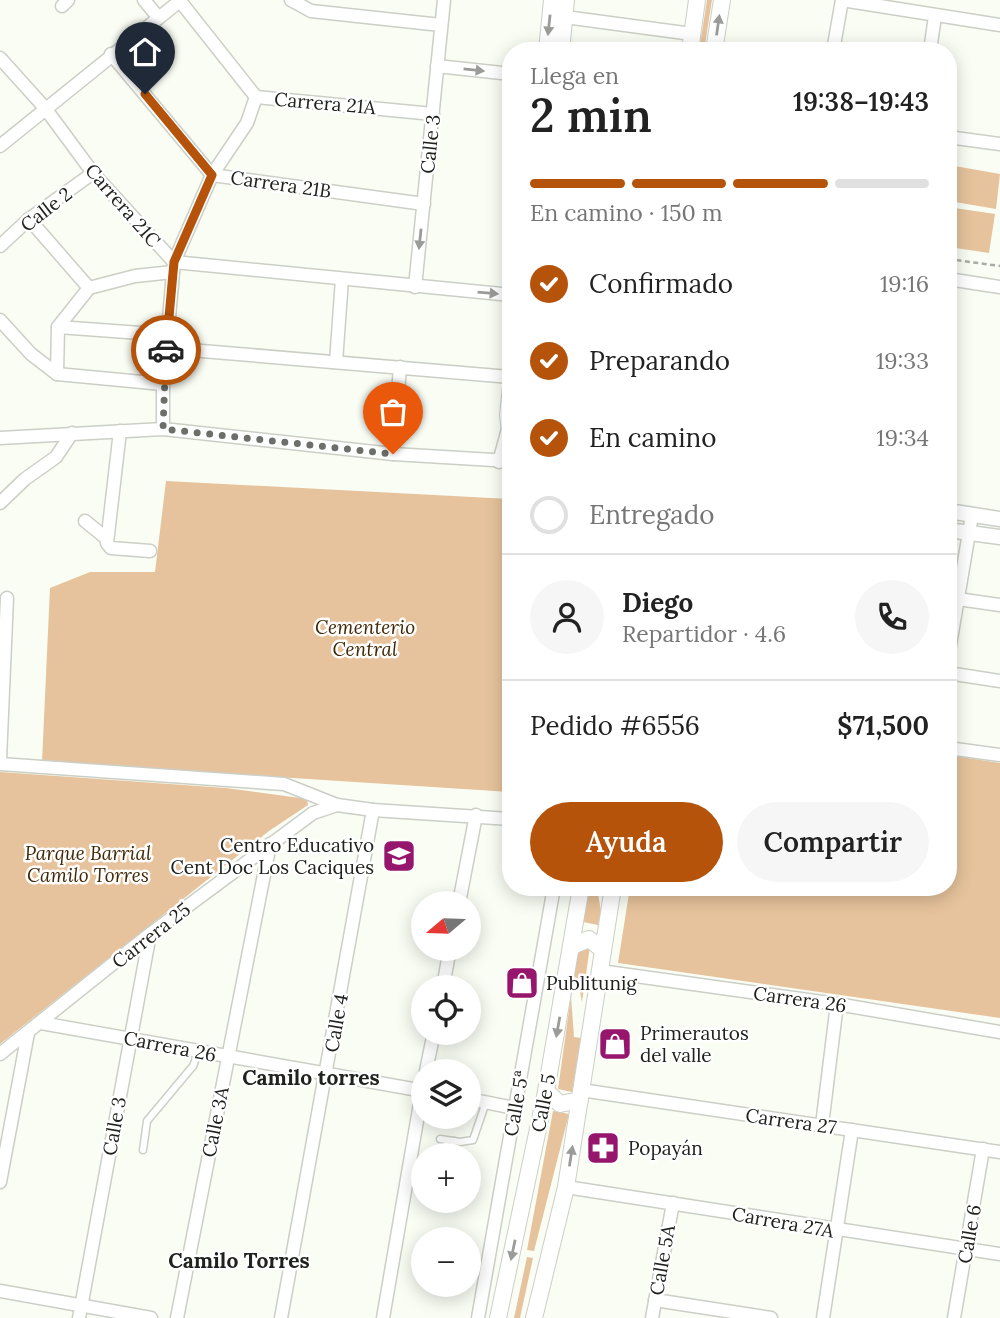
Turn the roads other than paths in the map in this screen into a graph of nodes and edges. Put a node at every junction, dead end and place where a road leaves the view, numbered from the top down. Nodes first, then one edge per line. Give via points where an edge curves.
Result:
1 (144, 0) edge
2 (180, 0) edge
3 (291, 0) edge
4 (444, 0) edge
5 (552, 0) edge
6 (697, 0) edge
7 (722, 0) edge
8 (842, 0) edge
9 (566, 8) edge
10 (935, 16) junction
11 (158, 17) junction
12 (441, 24) junction
13 (1000, 25) edge
14 (548, 42) edge
15 (562, 42) edge
16 (687, 42) edge
17 (691, 42) edge
18 (715, 42) edge
19 (835, 42) edge
20 (931, 42) edge
21 (111, 54) junction
22 (0, 58) edge
23 (437, 66) junction
24 (502, 73) edge
25 (256, 97) junction
26 (45, 108) junction
27 (433, 114) junction
28 (957, 138) edge
29 (1000, 144) edge
30 (0, 146) edge
31 (93, 173) junction
32 (212, 175) junction
33 (424, 204) junction
34 (29, 219) junction
35 (0, 246) edge
36 (174, 267) junction
37 (342, 279) junction
38 (957, 280) edge
39 (415, 287) junction
40 (1000, 287) edge
41 (89, 288) junction
42 (502, 294) edge
43 (0, 320) edge
44 (58, 327) junction
45 (168, 335) junction
46 (166, 348) junction
47 (336, 362) junction
48 (400, 367) junction
49 (57, 374) junction
50 (502, 376) edge
51 (163, 384) junction
52 (163, 429) junction
53 (120, 431) junction
54 (72, 433) junction
55 (0, 438) edge
56 (393, 454) junction
57 (502, 462) edge
58 (0, 503) edge
59 (957, 512) edge
60 (972, 515) junction
61 (1000, 519) edge
62 (86, 521) dead end
63 (957, 531) edge
64 (969, 533) junction
65 (1000, 537) edge
66 (106, 538) junction
67 (150, 551) dead end
68 (7, 598) dead end
69 (958, 599) junction
70 (957, 605) edge
71 (1000, 605) edge
72 (957, 674) edge
73 (1000, 681) edge
74 (957, 749) edge
75 (1000, 755) edge
76 (0, 759) edge
77 (0, 764) edge
78 (337, 805) junction
79 (373, 810) junction
80 (476, 815) junction
81 (502, 818) edge
82 (270, 844) junction
83 (461, 891) edge
84 (552, 896) edge
85 (580, 896) edge
86 (612, 896) edge
87 (150, 934) junction
88 (572, 946) junction
89 (603, 950) junction
90 (600, 971) junction
91 (837, 1004) junction
92 (41, 1023) junction
93 (1000, 1032) edge
94 (27, 1033) junction
95 (130, 1037) junction
96 (199, 1051) junction
97 (0, 1054) edge
98 (228, 1057) junction
99 (327, 1074) junction
100 (411, 1087) edge
101 (546, 1091) junction
102 (580, 1095) junction
103 (481, 1102) edge
104 (485, 1102) junction
105 (515, 1108) junction
106 (822, 1125) junction
107 (416, 1129) edge
108 (852, 1130) junction
109 (440, 1139) dead end
110 (454, 1141) joint
111 (983, 1149) junction
112 (143, 1150) dead end
113 (1000, 1152) edge
114 (0, 1182) edge
115 (566, 1187) junction
116 (673, 1203) junction
117 (837, 1231) junction
118 (967, 1249) junction
119 (1000, 1254) edge
120 (0, 1291) edge
121 (655, 1300) junction
122 (81, 1312) edge
123 (151, 1318) edge
124 (177, 1318) edge
125 (281, 1318) edge
126 (383, 1318) edge
127 (478, 1318) edge
128 (498, 1318) edge
129 (534, 1318) edge
130 (652, 1318) edge
131 (771, 1318) edge
132 (823, 1318) edge
133 (954, 1318) edge

1 - 11 street
2 - 11 street
2 - 25 street, Carrera 21A
3 - 12 street via 311,11
4 - 12 street, Calle 3
5 -> 14 main road
6 - 17 main road
18 -> 7 main road
8 - 10 street
8 - 19 street
9 - 15 main road
9 - 16 street
10 - 13 street
10 - 20 street
11 - 21 street
12 - 23 street, Calle 3
21 - 26 street
21 - 32 street, Carrera 21B
22 - 26 street, Carrera 21C
23 -> 24 street
23 - 27 street, Calle 3
25 - 27 street, Carrera 21A
25 - 32 street via 247,123
26 - 30 street
26 - 31 street, Carrera 21C
27 - 33 street, Calle 3
28 - 29 street
31 - 34 street, Calle 2
31 - 36 street, Carrera 21C
32 - 33 street, Carrera 21B
32 - 36 street
33 -> 39 street, Calle 3
34 - 35 street, Calle 2
34 - 41 street
36 - 37 street, Carrera 21C
36 - 41 street
36 - 45 street
37 - 39 street, Carrera 21C
37 - 47 street
38 - 40 street
39 -> 42 street, Carrera 21C
41 - 44 street
43 - 49 street
44 - 45 street
44 - 49 street
45 - 46 street
46 - 47 street
46 - 51 street
47 - 48 street
48 - 50 street
48 - 56 street
49 - 51 street
51 - 52 street
52 - 53 street
52 - 56 street
53 - 54 street
53 - 66 street
54 - 55 street
54 - 58 street via 56,457
56 - 57 street
59 - 60 street
60 - 61 street
60 - 64 street
62 - 66 street
63 - 64 street
64 - 65 street
64 - 69 street
66 - 67 street via 111,548
68 - 76 street
69 - 70 street
69 - 71 street
72 - 73 street
74 - 75 street
77 - 78 street via 284,784
78 - 79 street
78 - 82 street, Carrera 25 via 313,813
79 - 80 street
79 - 99 street, Calle 4
80 - 81 street
80 - 83 street
82 - 87 street, Carrera 25
82 - 98 street, Calle 3A
84 - 105 street, Calle 5ª
85 - 88 main road, Calle 5
86 - 89 main road, Calle 5
87 - 92 street, Carrera 25
87 - 95 street, Calle 3
88 - 89 main road via 589,939
88 -> 101 main road, Calle 5
89 - 90 main road, Calle 5
90 - 91 street, Carrera 26
90 - 102 main road, Calle 5
91 - 93 street, Carrera 26
91 - 106 street
92 - 94 street, Carrera 25
92 - 95 street, Carrera 26
94 - 97 street, Carrera 25
94 - 114 street
95 - 96 street, Carrera 26
95 - 122 street, Calle 3
96 - 98 street, Carrera 26
96 - 112 lane via 193,1066 147,1121
98 - 99 street, Carrera 26
98 - 124 street, Calle 3A
99 - 100 street, Carrera 26
99 - 125 street, Calle 4
101 - 102 main road via 560,1104
101 -> 128 main road, Calle 5
102 - 106 street, Carrera 27
115 -> 102 main road, Calle 5
103 - 104 street
104 - 105 street
104 - 110 lane via 477,1136 467,1142
105 - 127 street, Calle 5ª
106 - 108 street, Carrera 27
107 - 126 street
108 - 111 street, Carrera 27
108 - 117 street
109 - 110 lane
111 - 113 street, Carrera 27
111 - 118 street, Calle 6
115 - 116 street, Carrera 27A
115 - 129 main road, Calle 5
116 - 117 street, Carrera 27A
116 - 121 street, Calle 5A
117 - 118 street, Carrera 27A
117 - 132 street
118 - 119 street, Carrera 27A
118 - 133 street, Calle 6
120 - 122 street
121 - 130 street, Calle 5A
121 - 131 street
122 - 123 street

